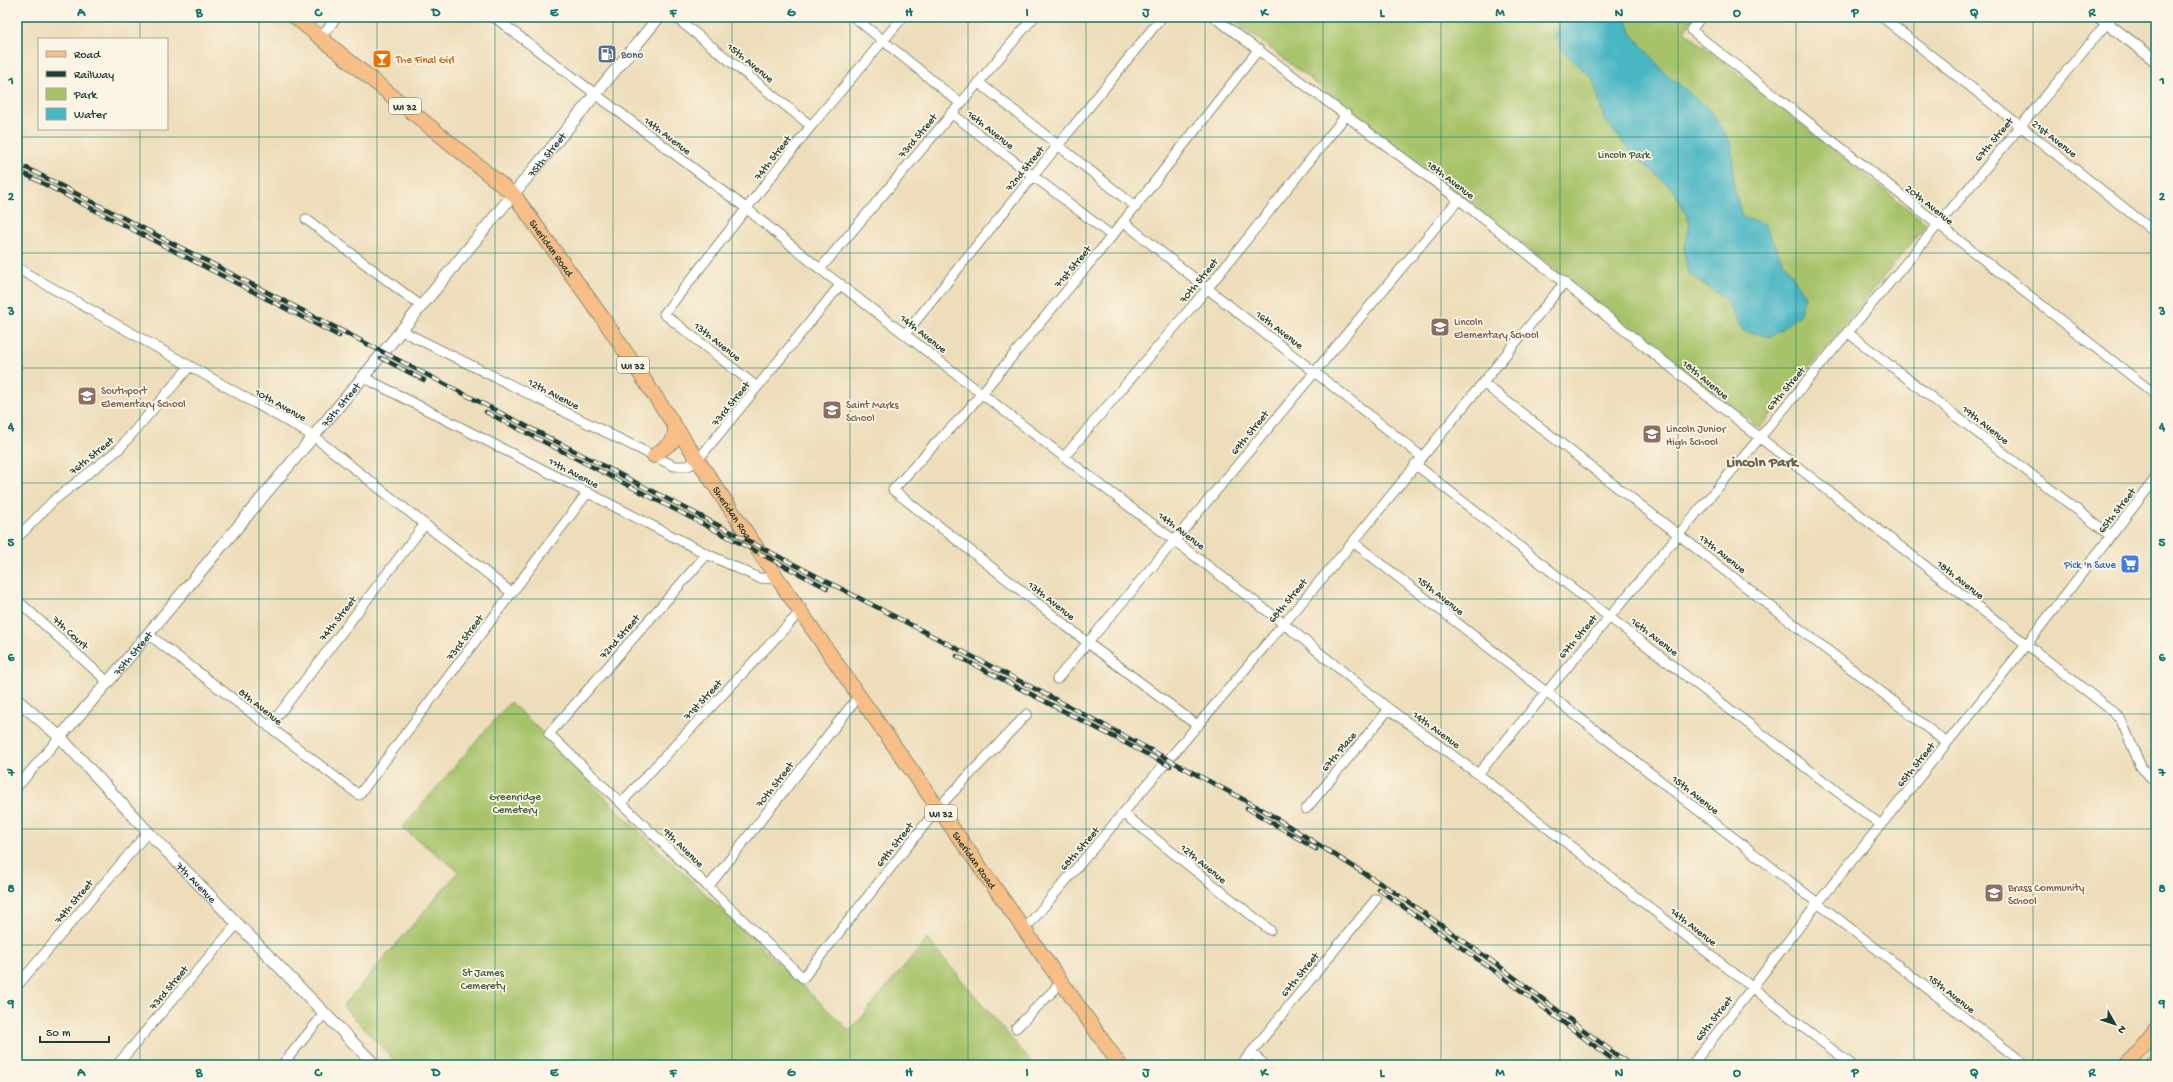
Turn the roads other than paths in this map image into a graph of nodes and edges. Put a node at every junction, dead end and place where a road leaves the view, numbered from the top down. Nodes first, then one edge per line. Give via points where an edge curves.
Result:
1 (295, 17) edge
2 (337, 17) edge
3 (494, 17) edge
4 (659, 17) edge
5 (675, 17) edge
6 (854, 17) edge
7 (903, 17) edge
8 (1034, 17) edge
9 (1162, 17) edge
10 (1214, 17) edge
11 (1701, 17) edge
12 (1882, 17) edge
13 (2105, 19) edge
14 (321, 37) junction
15 (884, 40) junction
16 (1259, 49) junction
17 (2156, 61) edge
18 (978, 82) junction
19 (594, 95) junction
20 (960, 103) junction
21 (951, 113) junction
22 (1346, 114) junction
23 (811, 126) junction
24 (2019, 126) junction
25 (1058, 145) junction
26 (1032, 177) junction
27 (514, 195) junction
28 (1459, 199) junction
29 (1136, 207) junction
30 (747, 209) junction
31 (306, 219) dead end
32 (1124, 222) junction
33 (1937, 224) junction
34 (2156, 233) edge
35 (1112, 236) junction
36 (17, 268) edge
37 (820, 269) junction
38 (1565, 282) junction
39 (841, 284) junction
40 (1207, 289) junction
41 (421, 306) junction
42 (664, 314) joint
43 (400, 330) junction
44 (1847, 332) junction
45 (905, 334) junction
46 (190, 366) junction
47 (1315, 370) junction
48 (363, 377) junction
49 (1483, 383) junction
50 (757, 387) junction
51 (982, 393) junction
52 (2156, 395) edge
53 (676, 428) junction
54 (313, 436) junction
55 (1759, 437) junction
56 (654, 456) junction
57 (1064, 457) junction
58 (1422, 457) junction
59 (697, 461) junction
60 (1415, 464) junction
61 (2156, 478) edge
62 (893, 490) joint
63 (588, 492) junction
64 (425, 524) junction
65 (1678, 534) junction
66 (2111, 536) junction
67 (17, 538) edge
68 (1175, 540) junction
69 (1353, 542) junction
70 (707, 554) junction
71 (778, 579) junction
72 (512, 593) junction
73 (17, 600) edge
74 (801, 611) junction
75 (1609, 617) junction
76 (1283, 623) junction
77 (148, 634) junction
78 (1088, 643) junction
79 (2026, 645) junction
80 (1058, 679) dead end
81 (108, 682) junction
82 (1546, 692) junction
83 (859, 696) junction
84 (17, 700) edge
85 (1389, 709) junction
86 (1027, 714) dead end
87 (1198, 726) junction
88 (269, 727) junction
89 (549, 734) joint
90 (60, 737) junction
91 (1947, 743) junction
92 (1478, 774) junction
93 (2156, 783) edge
94 (17, 788) edge
95 (358, 795) joint
96 (621, 803) junction
97 (938, 808) junction
98 (1306, 809) dead end
99 (1124, 814) junction
100 (1881, 825) junction
101 (148, 832) junction
102 (708, 887) junction
103 (1376, 899) dead end
104 (1817, 904) junction
105 (237, 924) junction
106 (1024, 930) junction
107 (1270, 930) dead end
108 (803, 978) joint
109 (1062, 982) junction
110 (17, 986) edge
111 (1753, 987) junction
112 (324, 1014) junction
113 (1016, 1028) dead end
114 (2156, 1029) edge
115 (1251, 1053) junction
116 (117, 1065) edge
117 (282, 1065) edge
118 (375, 1065) edge
119 (1120, 1065) edge
120 (1241, 1065) edge
121 (1265, 1065) edge
122 (1692, 1065) edge
123 (1852, 1065) edge
124 (2026, 1065) edge
125 (2127, 1065) edge

1 - 14 main road, Sheridan Road / WI 32
2 - 14 street
3 - 19 street, 14th Avenue
4 - 19 street, 75th Street
5 - 23 street, 15th Avenue
6 - 15 street, 16th Avenue
7 - 15 street, 74th Street
8 - 18 street, 73rd Street
9 - 25 street, 72nd Street
10 - 16 street, 18th Avenue
11 - 33 street, 20th Avenue via 1691,30
12 - 24 street, 21st Avenue
13 - 17 street
13 - 24 street, 67th Street
14 - 27 main road, Sheridan Road / WI 32
15 - 20 street, 16th Avenue
15 - 23 street, 74th Street
16 - 22 street, 18th Avenue
16 - 29 street, 71st Street
18 - 20 street, 73rd Street
18 - 25 street
19 - 27 street, 75th Street
19 - 30 street, 14th Avenue
20 - 21 street, 73rd Street
21 - 26 street, 16th Avenue
21 - 37 street, 73rd Street
22 - 28 street, 18th Avenue
22 - 40 street, 70th Street
23 - 30 street, 74th Street
24 - 33 street, 67th Street
24 - 34 street, 21st Avenue
25 - 26 street, 72nd Street
25 - 29 street
26 - 35 street, 16th Avenue
26 - 45 street, 72nd Street
27 - 41 street, 75th Street
27 - 53 main road, Sheridan Road / WI 32 via 602,317
28 - 38 street, 18th Avenue
28 - 47 street, 69th Street
29 - 32 street, 71st Street
30 - 37 street, 14th Avenue
30 - 42 street, 74th Street
31 - 41 street
32 - 35 street, 71st Street
32 - 40 street, 16th Avenue
33 - 44 street, 67th Street
33 - 52 street, 20th Avenue
35 - 51 street, 71st Street
36 - 46 street, 10th Avenue
37 - 39 street, 14th Avenue
38 - 49 street, 68th Street
38 - 55 street, 18th Avenue
39 - 45 street, 14th Avenue
39 - 50 street, 73rd Street
40 - 47 street, 16th Avenue
40 - 57 street, 70th Street
41 - 43 street, 75th Street
42 - 50 street, 13th Avenue
43 - 48 street, 75th Street
43 - 56 street, 12th Avenue
44 - 55 street, 67th Street
44 - 66 street, 19th Avenue
45 - 51 street, 14th Avenue
46 - 54 street, 10th Avenue
46 - 67 street, 76th Street via 119,449 53,501
47 - 58 street, 16th Avenue
47 - 68 street, 69th Street
48 - 54 street, 75th Street
48 - 63 street, 11th Avenue
49 - 58 street, 68th Street
49 - 65 street, 17th Avenue
50 - 59 street, 73rd Street
51 - 57 street, 14th Avenue
51 - 62 street, 71st Street
53 - 56 main road via 672,442
53 - 59 main road, Sheridan Road / WI 32
54 - 64 street, 10th Avenue
54 - 77 street, 75th Street
55 - 65 street, 67th Street
55 - 79 street, 18th Avenue
56 - 59 street, 12th Avenue via 674,466 688,466
57 - 68 street, 14th Avenue
58 - 60 street, 68th Street
59 - 71 main road, Sheridan Road / WI 32
60 - 69 street, 68th Street
60 - 75 street, 16th Avenue
61 - 66 street, 65th Street
62 - 78 street, 13th Avenue
63 - 70 street, 11th Avenue
63 - 72 street, 73rd Street
64 - 72 street, 10th Avenue
64 - 88 street, 74th Street
65 - 75 street, 67th Street
65 - 91 street, 17th Avenue
66 - 79 street, 65th Street
68 - 76 street, 14th Avenue
68 - 78 street, 69th Street
69 - 76 street, 68th Street
69 - 82 street, 15th Avenue
70 - 71 street, 11th Avenue via 759,578
70 - 89 street, 72nd Street
71 - 74 main road, Sheridan Road / WI 32
72 - 95 street, 73rd Street
73 - 81 street, 7th Court
74 - 83 main road, Sheridan Road / WI 32
74 - 96 street, 71st Street
75 - 82 street, 67th Street
75 - 100 street, 16th Avenue
76 - 85 street, 14th Avenue
76 - 87 street, 68th Street
77 - 81 street, 75th Street
77 - 88 street, 8th Avenue
78 - 80 street, 69th Street
78 - 87 street, 13th Avenue
79 - 91 street, 65th Street
79 - 93 street, 18th Avenue via 2115,713 2121,720 2141,767
81 - 90 street, 75th Street
82 - 92 street, 67th Street
82 - 104 street, 15th Avenue
83 - 97 main road, Sheridan Road / WI 32
83 - 102 street, 70th Street
84 - 90 street, 7th Avenue
85 - 92 street, 14th Avenue
85 - 98 street, 67th Place
86 - 97 street, 69th Street
87 - 99 street, 68th Street
88 - 95 street, 8th Avenue
89 - 96 street, 9th Avenue
90 - 94 street, 75th Street
90 - 101 street, 7th Avenue
91 - 100 street, 65th Street
92 - 111 street, 14th Avenue
96 - 102 street, 9th Avenue
97 - 106 main road, Sheridan Road / WI 32
97 - 108 street, 69th Street
99 - 106 street, 68th Street
99 - 107 street, 12th Avenue
100 - 104 street, 65th Street
101 - 105 street, 7th Avenue
101 - 110 street, 74th Street
102 - 108 street, 9th Avenue
103 - 115 street, 67th Street
104 - 111 street, 65th Street
104 - 124 street, 15th Avenue
105 - 112 street, 7th Avenue
105 - 116 street, 73rd Street
106 - 109 main road, Sheridan Road / WI 32
109 - 113 street
109 - 119 main road, Sheridan Road / WI 32
111 - 122 street, 65th Street
111 - 123 street, 14th Avenue
112 - 117 street
112 - 118 street, 7th Avenue
114 - 125 main road
115 - 120 street, 67th Street
115 - 121 street

